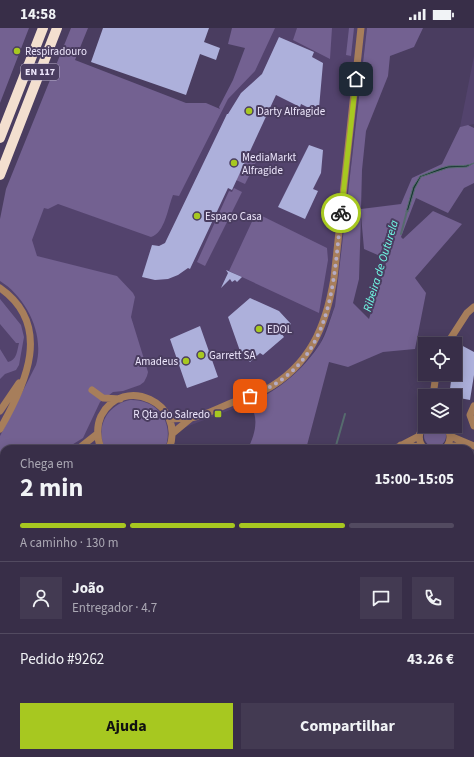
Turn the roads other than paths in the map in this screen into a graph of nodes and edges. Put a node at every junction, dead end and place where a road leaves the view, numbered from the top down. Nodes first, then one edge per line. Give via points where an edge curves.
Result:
1 (43, 28) edge
2 (57, 28) edge
3 (361, 28) edge
4 (0, 138) edge
5 (0, 175) edge
6 (0, 288) edge
7 (474, 307) edge
8 (452, 337) edge
9 (26, 373) junction
10 (92, 390) dead end
11 (120, 399) junction
12 (2, 404) edge
13 (474, 406) edge
14 (0, 411) edge
15 (192, 418) junction
16 (170, 419) junction
17 (474, 426) edge
18 (0, 429) edge
19 (173, 433) junction
20 (420, 433) edge
21 (449, 433) edge
22 (97, 434) junction
23 (419, 436) junction
24 (450, 436) junction
25 (83, 445) edge
26 (100, 445) edge
27 (171, 445) edge
28 (401, 445) edge
29 (423, 445) edge
30 (447, 445) edge
31 (472, 445) edge

1 - 4 highway, EN 117
2 - 5 highway, EN 117
3 - 15 street via 334,278 323,326 301,361 278,382 264,391
6 - 9 street via 18,305 27,324 31,346
7 - 8 street via 467,313
9 - 12 street
9 - 18 street via 13,406
10 - 11 street via 103,398
11 - 16 street via 135,396 149,398 161,407
11 - 22 street via 103,413
12 - 14 street
13 - 17 street via 470,415
15 - 16 street
15 - 19 street
16 - 19 street
19 - 27 street
20 - 23 street
21 - 24 street
22 - 25 street
22 - 26 street
23 - 28 street
23 - 29 street
24 - 30 street
24 - 31 street

